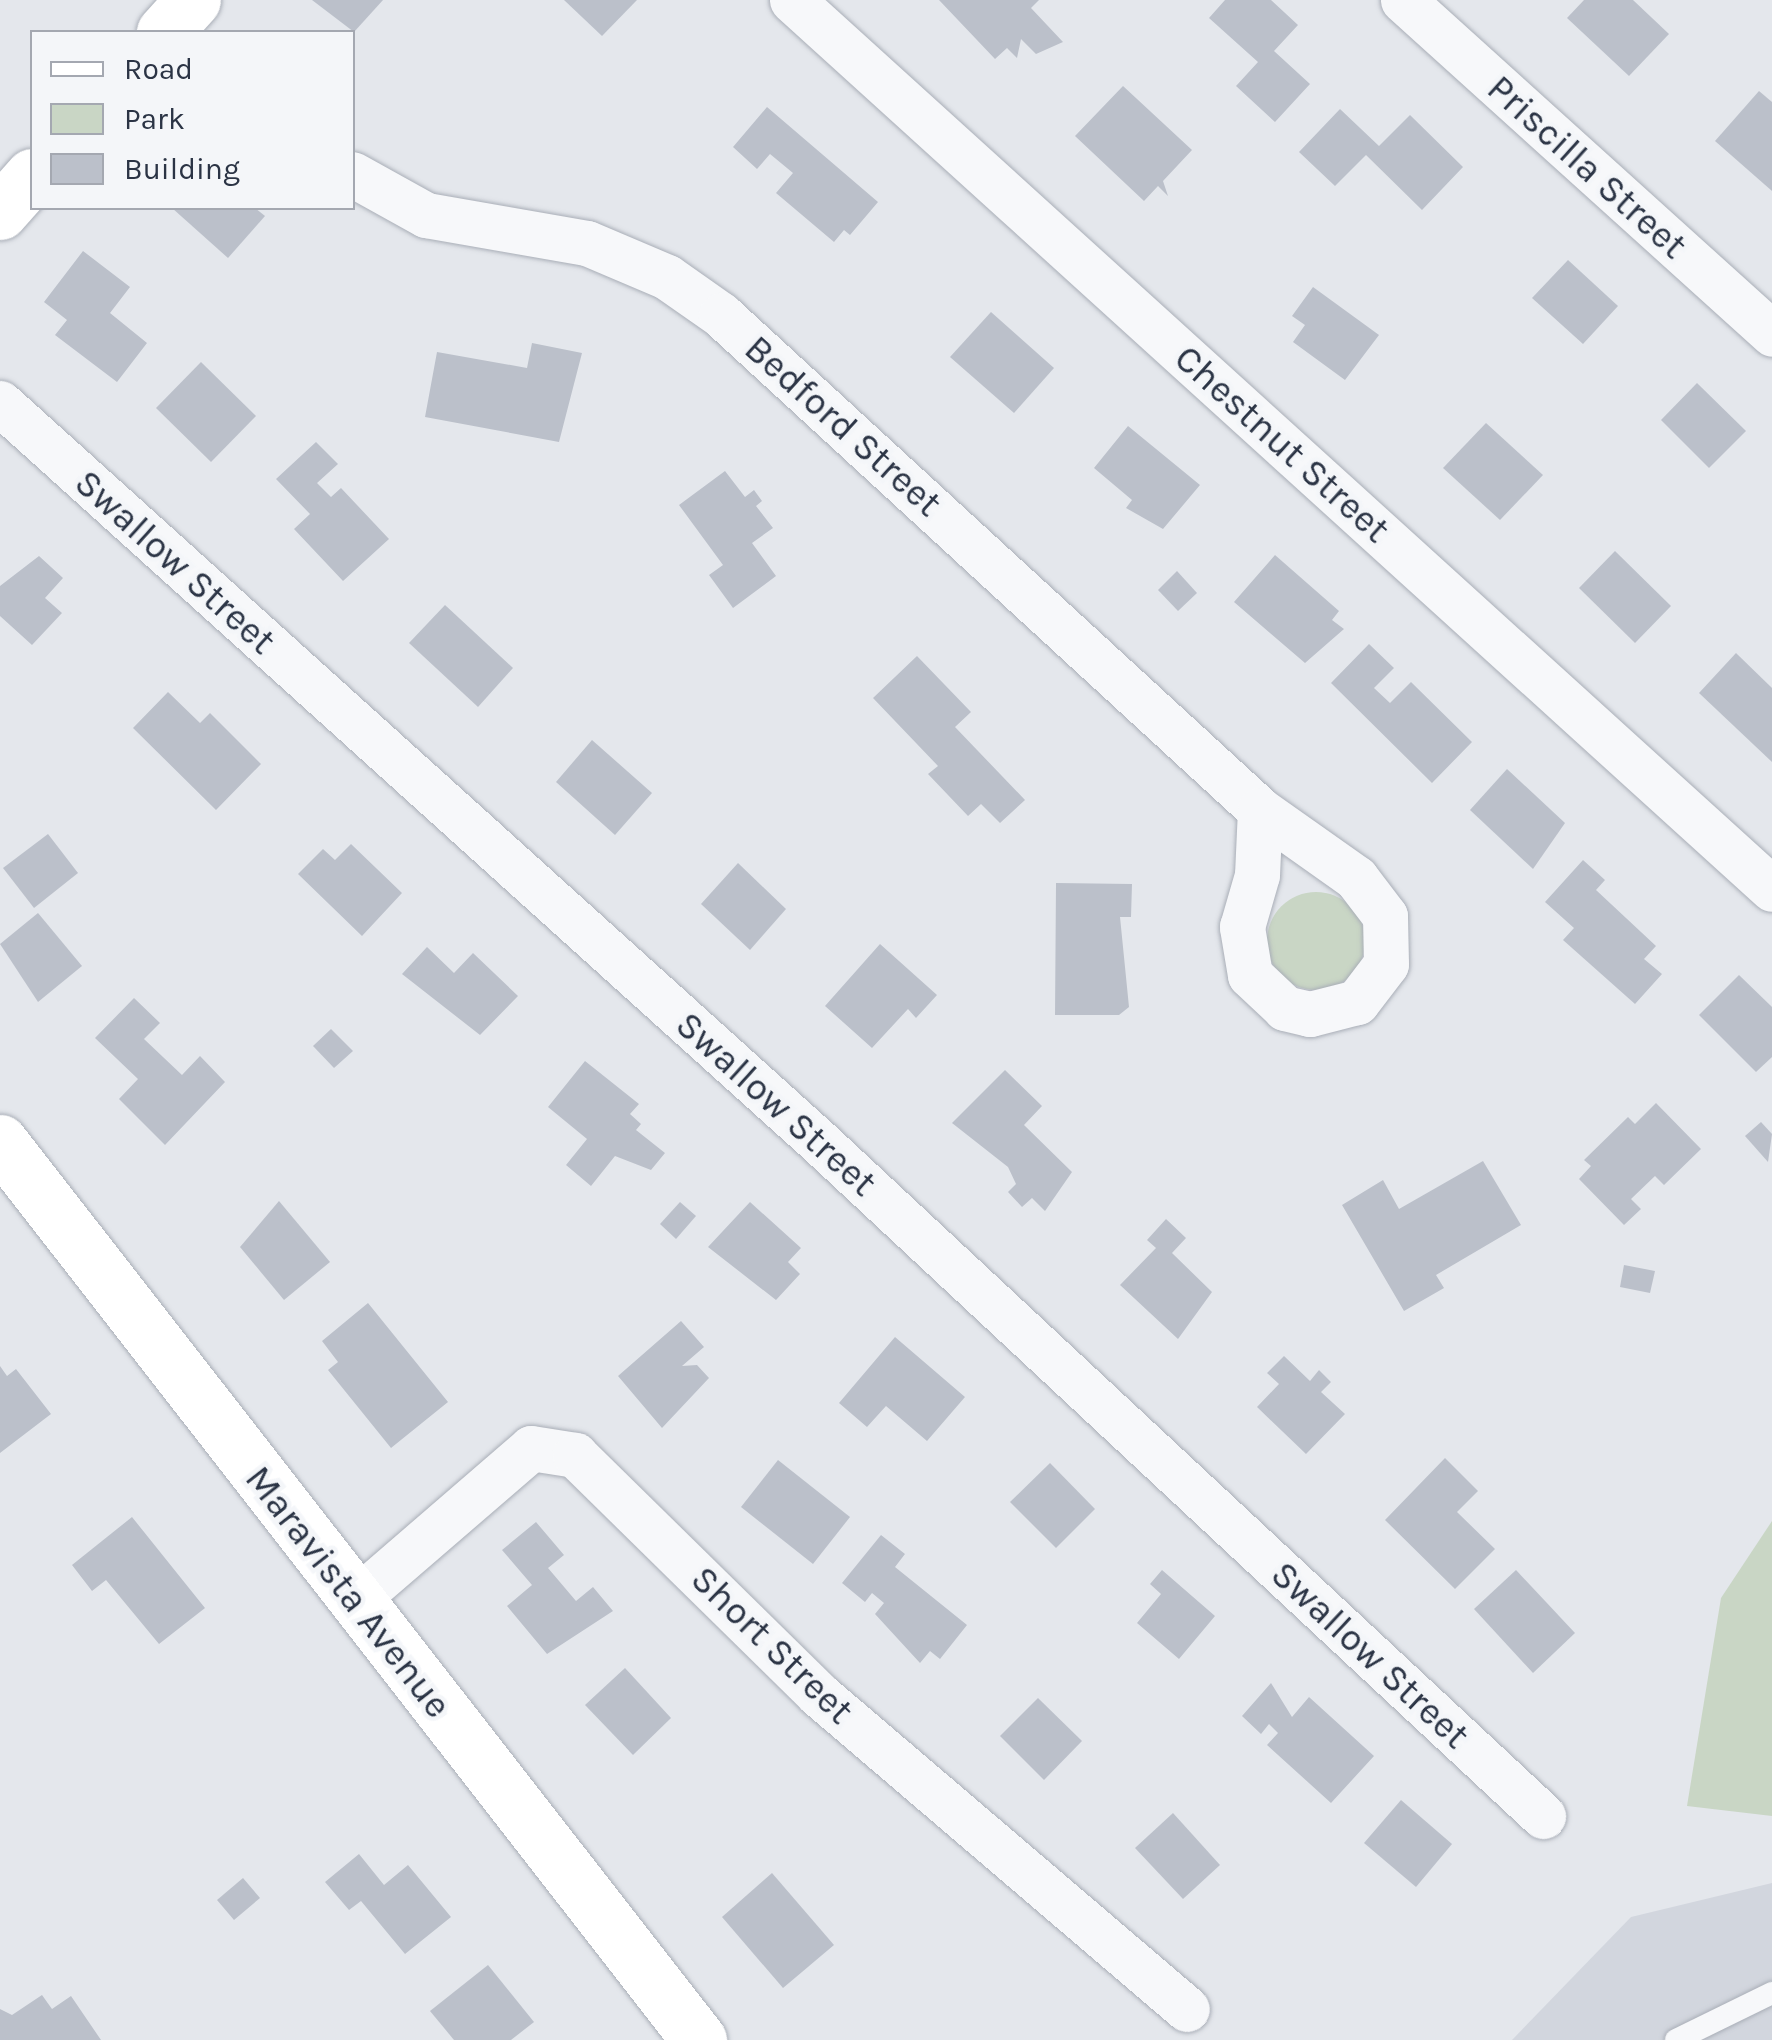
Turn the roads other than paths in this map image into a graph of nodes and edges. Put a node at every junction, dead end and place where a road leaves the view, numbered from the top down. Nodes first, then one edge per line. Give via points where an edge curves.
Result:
1 (792, 0) edge
2 (1403, 0) edge
3 (355, 176) edge
4 (1772, 334) edge
5 (0, 403) edge
6 (1260, 810) dead end
7 (1772, 888) edge
8 (0, 1142) edge
9 (354, 1601) junction
10 (1543, 1816) dead end
11 (1772, 1993) edge
12 (1187, 2009) dead end
13 (698, 2040) edge
14 (1676, 2040) edge

1 - 7 street, Chestnut Street
2 - 4 street, Priscilla Street
3 - 6 street, Bedford Street via 426,214 587,242 667,277 721,315
5 - 10 street, Swallow Street via 815,1138
8 - 9 main road, Maravista Avenue
9 - 12 street, Short Street via 531,1448 575,1455 818,1694
9 - 13 main road, Maravista Avenue
11 - 14 lane

